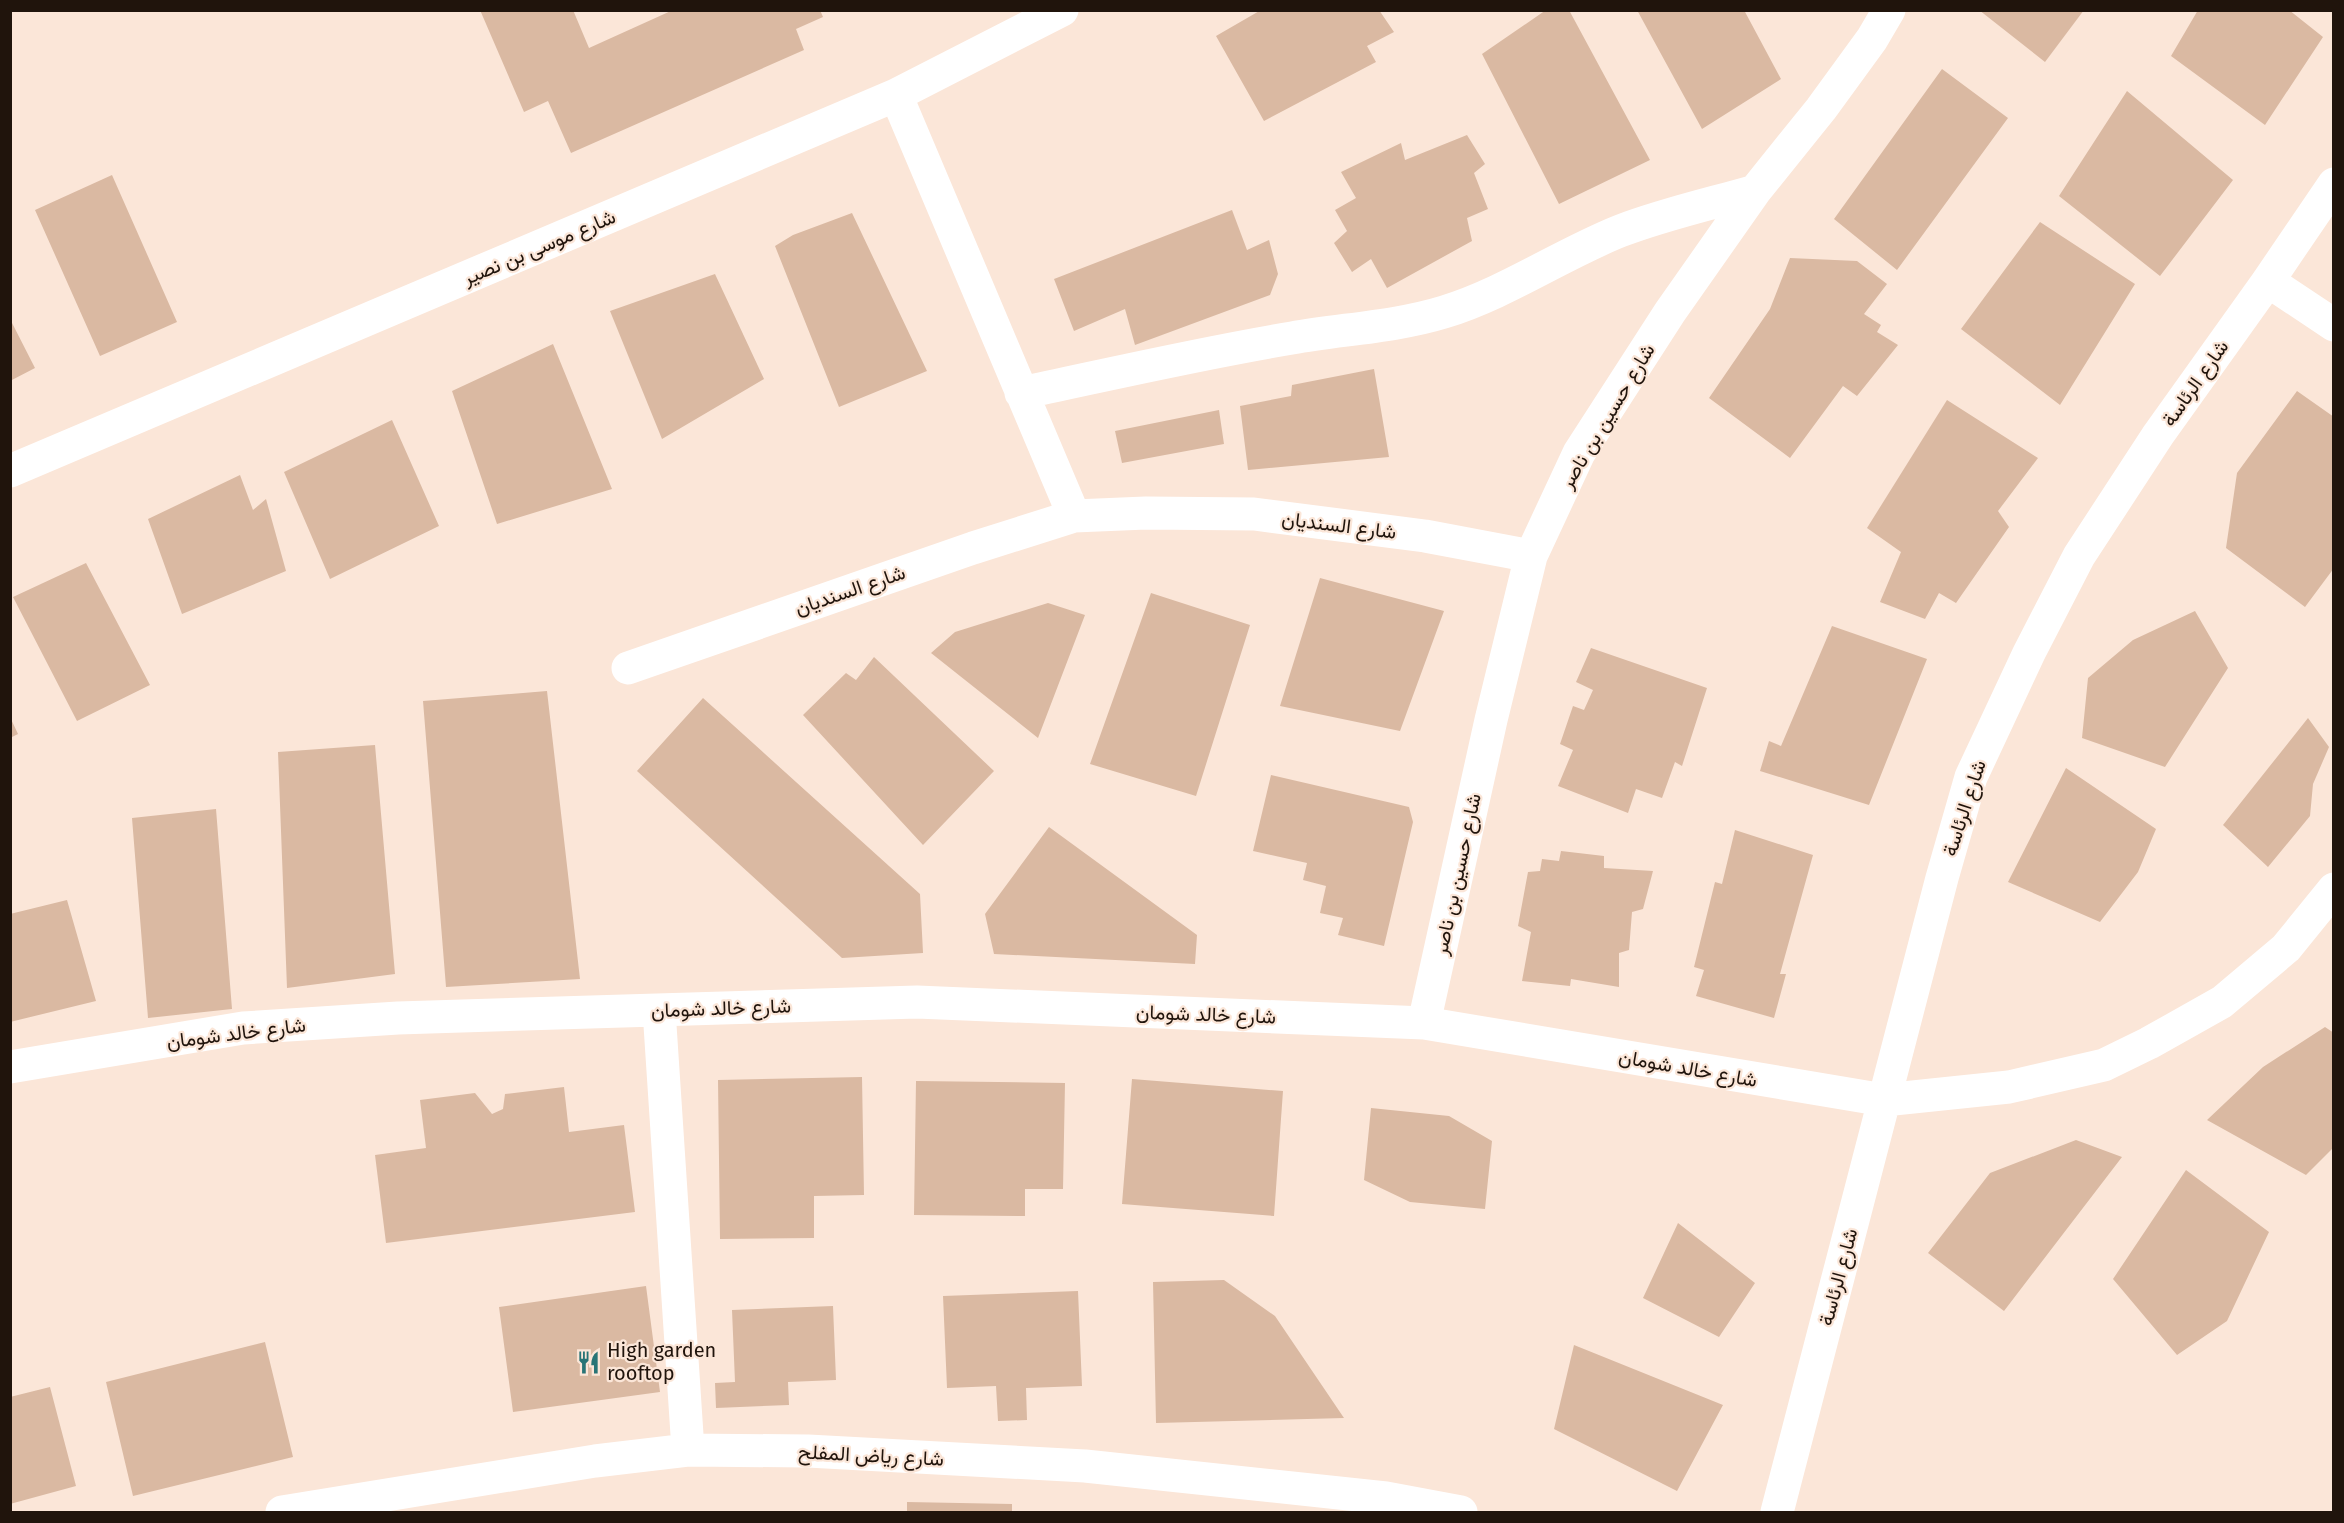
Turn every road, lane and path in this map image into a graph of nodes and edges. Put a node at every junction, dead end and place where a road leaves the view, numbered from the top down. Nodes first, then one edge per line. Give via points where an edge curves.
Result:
1 (1062, 10) edge
2 (1889, 10) edge
3 (896, 95) junction
4 (2334, 184) edge
5 (1755, 191) junction
6 (2268, 281) junction
7 (2334, 325) edge
8 (1021, 393) junction
9 (10, 471) edge
10 (1074, 516) junction
11 (1531, 556) junction
12 (628, 668) dead end
13 (2334, 890) edge
14 (659, 1010) junction
15 (1424, 1023) junction
16 (10, 1067) edge
17 (1884, 1100) junction
18 (688, 1450) junction
19 (286, 1512) edge
20 (1461, 1512) edge
21 (1777, 1512) edge

1 - 3 street, شارع موسى بن نصير
2 - 5 street, شارع حسين بن ناصر via 1821,109
3 - 8 street
3 - 9 street, شارع موسى بن نصير
4 - 6 street, شارع الرئاسة
5 - 8 street via 1622,230 1491,294 1443,312 1223,351
5 - 11 street, شارع حسين بن ناصر via 1670,312 1579,453
6 - 7 street
6 - 17 street, شارع الرئاسة via 2158,435 2079,556 1975,766
8 - 10 street
10 - 11 street, شارع السنديان via 1254,514 1425,536
10 - 12 street, شارع السنديان
11 - 15 street, شارع حسين بن ناصر
13 - 17 street, شارع خالد شومان via 2286,948 2222,1002 2104,1065 2009,1087
14 - 15 street, شارع خالد شومان via 917,1002
14 - 16 street, شارع خالد شومان via 398,1018 243,1028
14 - 18 street
15 - 17 street, شارع خالد شومان
17 - 21 street, شارع الرئاسة
18 - 19 street, شارع رياض المفلح via 596,1461
18 - 20 street, شارع رياض المفلح via 808,1451 1085,1466 1386,1498

